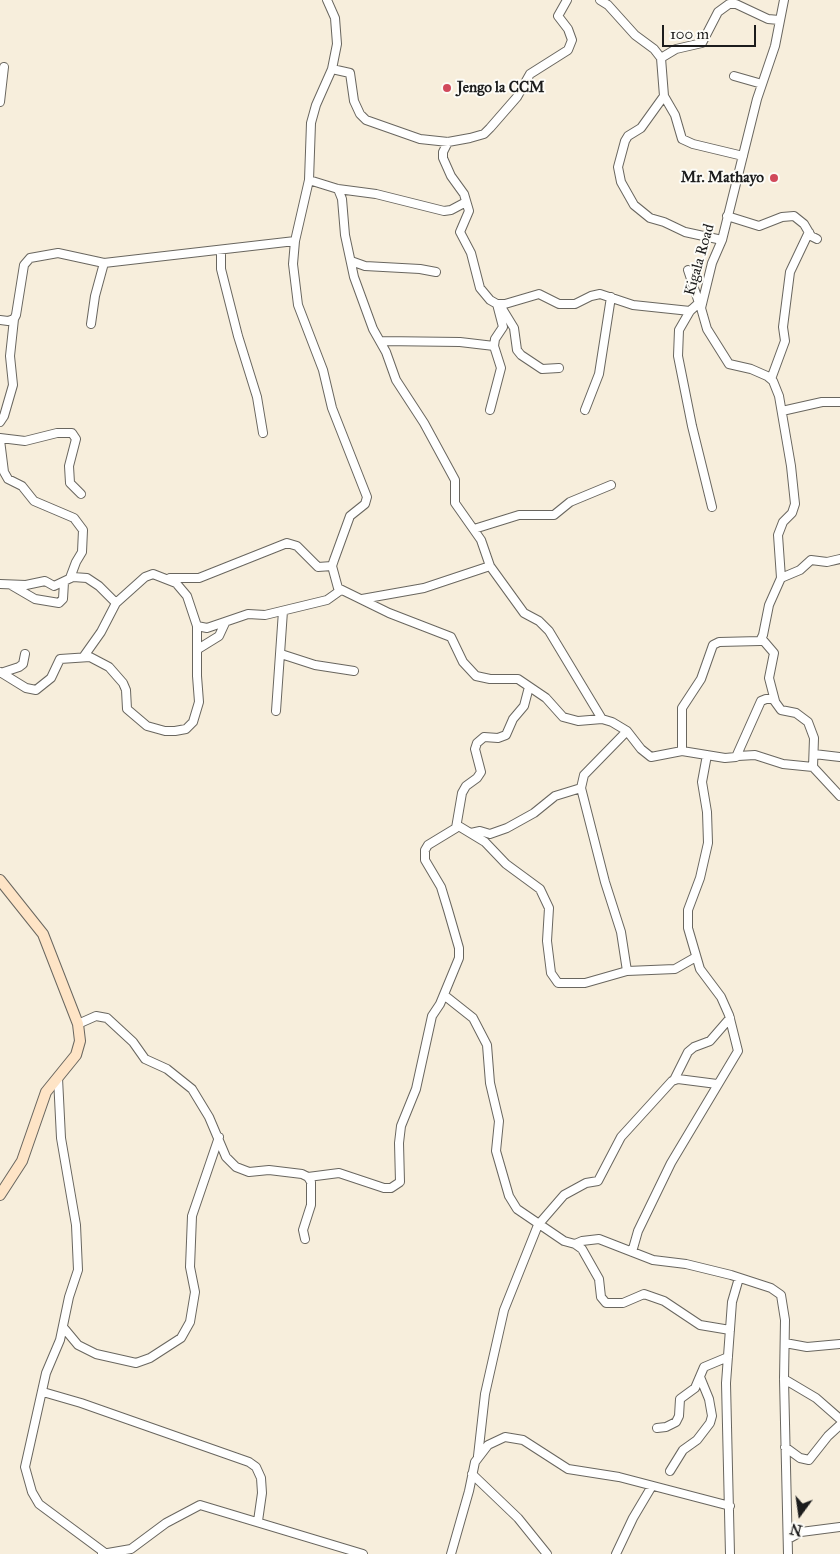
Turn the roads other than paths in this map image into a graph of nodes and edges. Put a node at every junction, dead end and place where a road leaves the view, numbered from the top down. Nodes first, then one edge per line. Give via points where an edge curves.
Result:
1 (327, 0) edge
2 (567, 0) edge
3 (600, 0) edge
4 (784, 0) edge
5 (728, 2) edge
6 (779, 20) junction
7 (661, 58) junction
8 (4, 67) dead end
9 (332, 69) junction
10 (734, 76) dead end
11 (762, 84) junction
12 (664, 96) junction
13 (0, 102) edge
14 (448, 142) junction
15 (743, 156) junction
16 (309, 180) junction
17 (338, 189) junction
18 (466, 202) junction
19 (727, 216) junction
20 (809, 232) junction
21 (817, 239) dead end
22 (722, 240) junction
23 (295, 241) junction
24 (221, 250) junction
25 (351, 261) junction
26 (104, 263) junction
27 (688, 270) dead end
28 (436, 272) dead end
29 (610, 297) junction
30 (700, 302) junction
31 (498, 305) junction
32 (690, 311) junction
33 (14, 319) junction
34 (0, 320) edge
35 (92, 324) dead end
36 (380, 341) junction
37 (494, 346) junction
38 (559, 368) dead end
39 (771, 379) junction
40 (840, 402) edge
41 (490, 410) dead end
42 (585, 410) dead end
43 (782, 411) junction
44 (0, 422) edge
45 (263, 433) dead end
46 (0, 439) edge
47 (611, 485) dead end
48 (81, 494) dead end
49 (712, 507) dead end
50 (474, 529) junction
51 (840, 559) edge
52 (332, 566) junction
53 (490, 566) junction
54 (168, 578) junction
55 (780, 578) junction
56 (193, 579) junction
57 (67, 580) junction
58 (0, 584) edge
59 (9, 585) junction
60 (341, 590) junction
61 (187, 596) junction
62 (362, 599) junction
63 (116, 603) junction
64 (283, 611) junction
65 (225, 623) junction
66 (197, 626) junction
67 (762, 640) junction
68 (198, 649) junction
69 (25, 654) dead end
70 (281, 654) junction
71 (84, 656) junction
72 (354, 671) dead end
73 (0, 673) edge
74 (529, 687) junction
75 (775, 701) junction
76 (276, 710) dead end
77 (602, 718) junction
78 (627, 731) junction
79 (682, 751) junction
80 (814, 754) junction
81 (707, 755) junction
82 (738, 756) junction
83 (840, 757) edge
84 (813, 766) junction
85 (581, 788) junction
86 (840, 796) edge
87 (457, 825) junction
88 (470, 833) junction
89 (0, 880) edge
90 (696, 957) junction
91 (627, 971) junction
92 (444, 995) junction
93 (730, 1018) junction
94 (78, 1024) junction
95 (58, 1078) junction
96 (674, 1080) junction
97 (717, 1084) junction
98 (219, 1137) junction
99 (308, 1176) junction
100 (0, 1195) edge
101 (538, 1225) junction
102 (305, 1239) dead end
103 (575, 1244) junction
104 (632, 1252) junction
105 (738, 1278) junction
106 (63, 1327) junction
107 (730, 1330) junction
108 (785, 1343) junction
109 (840, 1344) edge
110 (728, 1357) junction
111 (700, 1377) junction
112 (784, 1379) junction
113 (43, 1392) junction
114 (840, 1419) edge
115 (840, 1425) edge
116 (657, 1428) dead end
117 (785, 1447) junction
118 (478, 1456) junction
119 (670, 1471) dead end
120 (472, 1474) junction
121 (652, 1486) junction
122 (730, 1506) junction
123 (258, 1521) junction
124 (840, 1527) edge
125 (788, 1539) junction
126 (103, 1554) edge
127 (363, 1554) edge
128 (451, 1554) edge
129 (547, 1554) edge
130 (616, 1554) edge
131 (730, 1554) edge
132 (788, 1554) edge

1 - 9 street via 335,18 337,34
2 - 14 street via 558,16 572,40 568,50 530,74 517,97 484,134
3 - 7 street
4 - 6 street, Kigala Road
5 - 6 street via 768,19
5 - 7 street via 718,12 702,43 676,48
6 - 11 street, Kigala Road via 776,46
7 - 12 street
8 - 13 street
9 - 14 street via 350,73 354,101 366,120 420,139
9 - 16 street via 311,123
10 - 11 street
11 - 15 street, Kigala Road
12 - 15 street via 686,142
12 - 22 street via 641,128 625,141 618,168 621,182 634,205 650,218 685,232
14 - 18 street via 443,158
15 - 19 street, Kigala Road
16 - 17 street
16 - 23 street
17 - 18 street via 376,194 444,211
17 - 25 street
18 - 31 street via 469,215 460,228 461,237 471,253 482,292
19 - 20 street via 759,226 794,216
19 - 22 street, Kigala Road
20 - 21 street
20 - 39 street via 790,272 783,326 785,341
22 - 30 street, Kigala Road
23 - 24 street
23 - 52 street via 292,264 298,305 323,370 332,408 367,497 346,525
24 - 26 street
24 - 45 street via 221,269 255,390
25 - 28 street via 365,266
25 - 36 street via 361,297
26 - 33 street via 58,253 30,258 24,265
26 - 35 street
27 - 30 street
29 - 31 street via 595,294 567,305 539,294
29 - 32 street via 633,305
29 - 42 street via 599,374
30 - 32 street
30 - 39 street, Kigala Road via 706,329 729,364 752,369
31 - 37 street via 503,327
31 - 38 street via 514,328 521,355 542,369
32 - 49 street via 680,330 678,356
33 - 34 street via 8,322
33 - 44 street via 10,356 12,385
36 - 37 street via 467,342
36 - 50 street via 396,380 424,423 454,480 455,503
37 - 41 street via 501,368
39 - 43 street
40 - 43 street via 822,402
43 - 55 street via 795,504 778,535
46 - 48 street via 25,440 72,433 76,443 69,466 70,483
46 - 57 street via 4,472 8,479 22,486 34,500 74,518 82,530 82,552
47 - 50 street via 570,502 554,515 519,515
50 - 53 street
51 - 55 street via 827,562 812,560 800,570
52 - 56 street via 318,566 298,546 287,543
52 - 60 street
53 - 62 street via 424,588
53 - 77 street via 524,613 550,631
54 - 56 street
54 - 61 street
54 - 63 street via 152,574 145,577
55 - 67 street via 769,606
56 - 61 street
57 - 59 street via 54,586 45,581
57 - 59 street via 63,600 59,603 35,598
57 - 63 street via 82,577 91,580
58 - 59 street
60 - 62 street
60 - 64 street via 327,600
61 - 66 street
62 - 74 street via 451,637 463,662 476,676 518,679
63 - 71 street
64 - 65 street via 248,614
64 - 70 street
65 - 66 street via 207,628
65 - 68 street via 219,636
66 - 68 street
67 - 75 street via 774,653 769,678
67 - 79 street via 713,645 701,679 682,708
68 - 71 street via 198,712 190,726 175,731 152,728 140,722 127,708 125,688 114,672 94,658
69 - 73 street via 23,664
70 - 72 street via 315,665
70 - 76 street
71 - 73 street via 58,660 51,678 36,690
74 - 77 street via 546,698 563,717 578,720
74 - 87 street via 524,706 506,735 484,737 477,743 475,749 481,772 462,793
75 - 80 street via 783,712 796,713 808,722 813,730
75 - 82 street via 770,698 761,702
77 - 78 street
78 - 79 street via 651,757
78 - 85 street via 584,775
79 - 81 street
80 - 83 street
80 - 84 street
81 - 82 street
81 - 90 street via 702,782 708,843 687,917
82 - 84 street via 755,755 783,764
84 - 86 street
85 - 88 street via 555,796 507,828 490,834
85 - 91 street via 621,932
87 - 88 street
87 - 92 street via 454,831 428,845 424,854 440,887 459,948 458,963
88 - 91 street via 491,847 546,898 549,908 548,957 555,982 577,984
89 - 94 street via 43,934
90 - 91 street via 675,969
90 - 93 street
92 - 99 street via 432,1016 416,1088 401,1126 399,1183 384,1188 345,1174
92 - 101 street via 472,1018 483,1035 487,1045 491,1094 499,1121 496,1151 517,1209
93 - 96 street via 710,1041 688,1052
93 - 97 street via 738,1051
94 - 95 street via 80,1041 76,1055
94 - 98 street via 96,1016 111,1020 145,1059 167,1069 192,1090
95 - 100 street via 46,1092 22,1161
95 - 106 street via 61,1138 80,1257
96 - 97 street
96 - 101 street via 666,1085 621,1138 598,1181 564,1195
97 - 104 street via 671,1163 638,1231
98 - 99 street via 226,1157 243,1171 292,1172
98 - 106 street via 192,1216 190,1266 195,1292 190,1322 181,1338 136,1363 96,1354 78,1345
99 - 102 street via 311,1205 303,1230
101 - 103 street
101 - 118 street via 504,1310 485,1394
103 - 104 street via 599,1239
103 - 107 street via 582,1249 599,1279 601,1298 606,1303 623,1303 644,1294 664,1301 700,1324
104 - 105 street via 653,1260 686,1264
105 - 107 street
105 - 108 street via 771,1288 781,1295 785,1312
106 - 113 street via 46,1373
107 - 110 street
108 - 109 street via 807,1347
108 - 112 street
110 - 111 street via 707,1364
110 - 122 street
111 - 116 street via 694,1388 680,1398 676,1422
111 - 119 street via 709,1399 710,1423 697,1440 683,1450
112 - 114 street via 816,1398
112 - 117 street
113 - 123 street via 249,1462 256,1467 261,1478
113 - 126 street via 25,1462 32,1492 44,1509
115 - 117 street via 809,1460 800,1458
117 - 125 street
118 - 120 street
118 - 121 street via 499,1439 516,1437 568,1469
120 - 128 street
120 - 129 street via 518,1518
121 - 122 street
121 - 130 street
122 - 131 street
123 - 126 street via 200,1505 166,1523 131,1549
123 - 127 street
124 - 125 street via 802,1532
125 - 132 street

